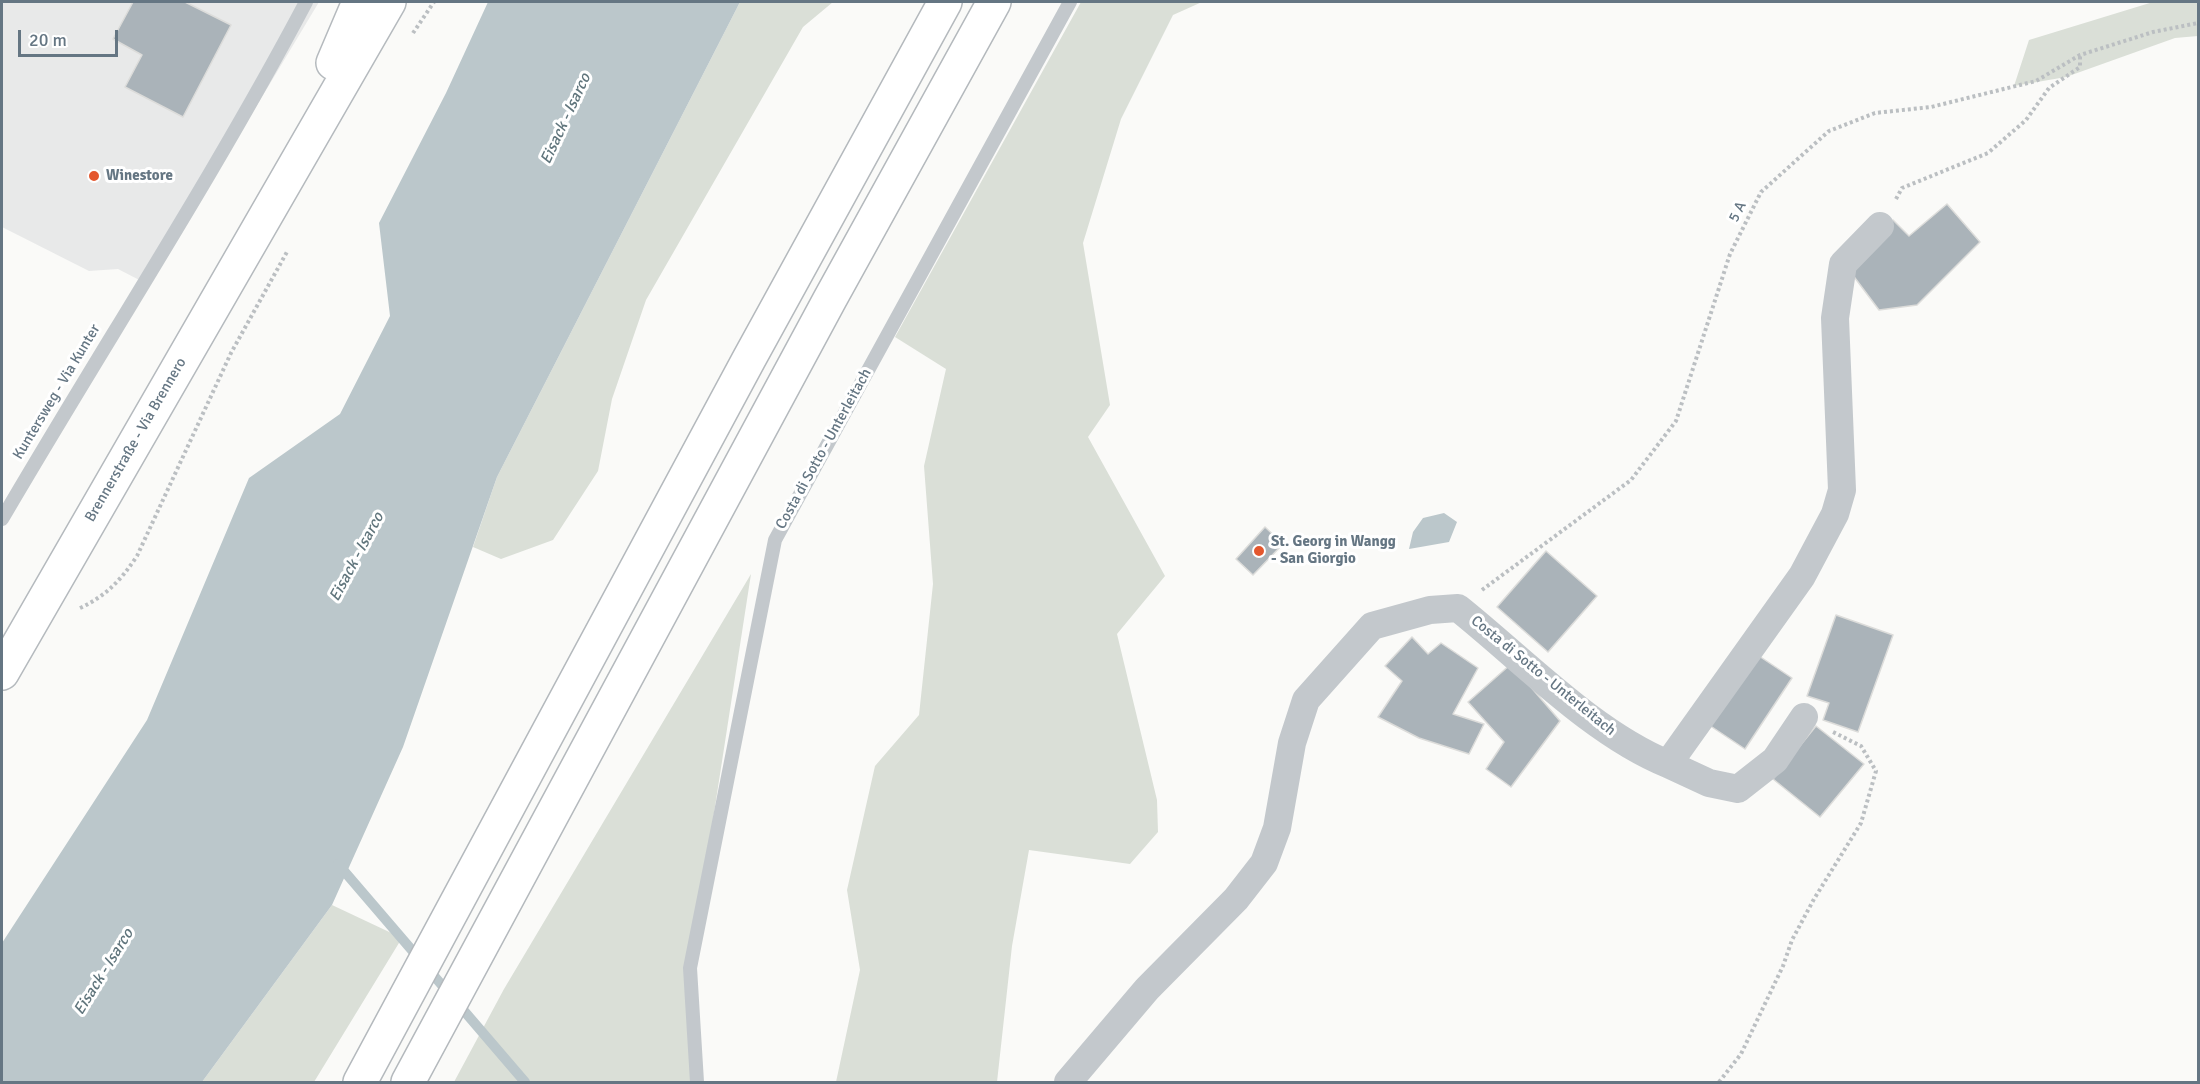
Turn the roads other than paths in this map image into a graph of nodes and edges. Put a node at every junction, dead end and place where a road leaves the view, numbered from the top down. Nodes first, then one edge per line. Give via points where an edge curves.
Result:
1 (306, 2) edge
2 (359, 2) edge
3 (389, 2) edge
4 (945, 2) edge
5 (994, 2) edge
6 (1070, 2) edge
7 (271, 206) junction
8 (1880, 226) road end
9 (2, 519) edge
10 (2, 673) edge
11 (1804, 717) road end
12 (1668, 764) junction
13 (365, 1073) edge
14 (408, 1083) edge
15 (697, 1083) edge
16 (1068, 1083) edge

1 - 9 lane, Kuntersweg - Via Kunter via 254,101
2 - 7 main road
3 - 7 main road
4 - 13 main road
5 - 14 main road
6 - 15 lane, Costa di Sotto - Unterleitach via 775,540 690,968
7 - 10 main road, Brennerstraße - Via Brennero
8 - 12 street via 1843,264 1834,318 1842,490 1835,514 1802,576
11 - 12 street, Costa di Sotto - Unterleitach via 1775,760 1738,789 1708,783
12 - 16 street, Costa di Sotto - Unterleitach via 1646,755 1590,717 1458,608 1430,610 1372,626 1306,700 1292,743 1277,828 1264,863 1236,899 1147,989

